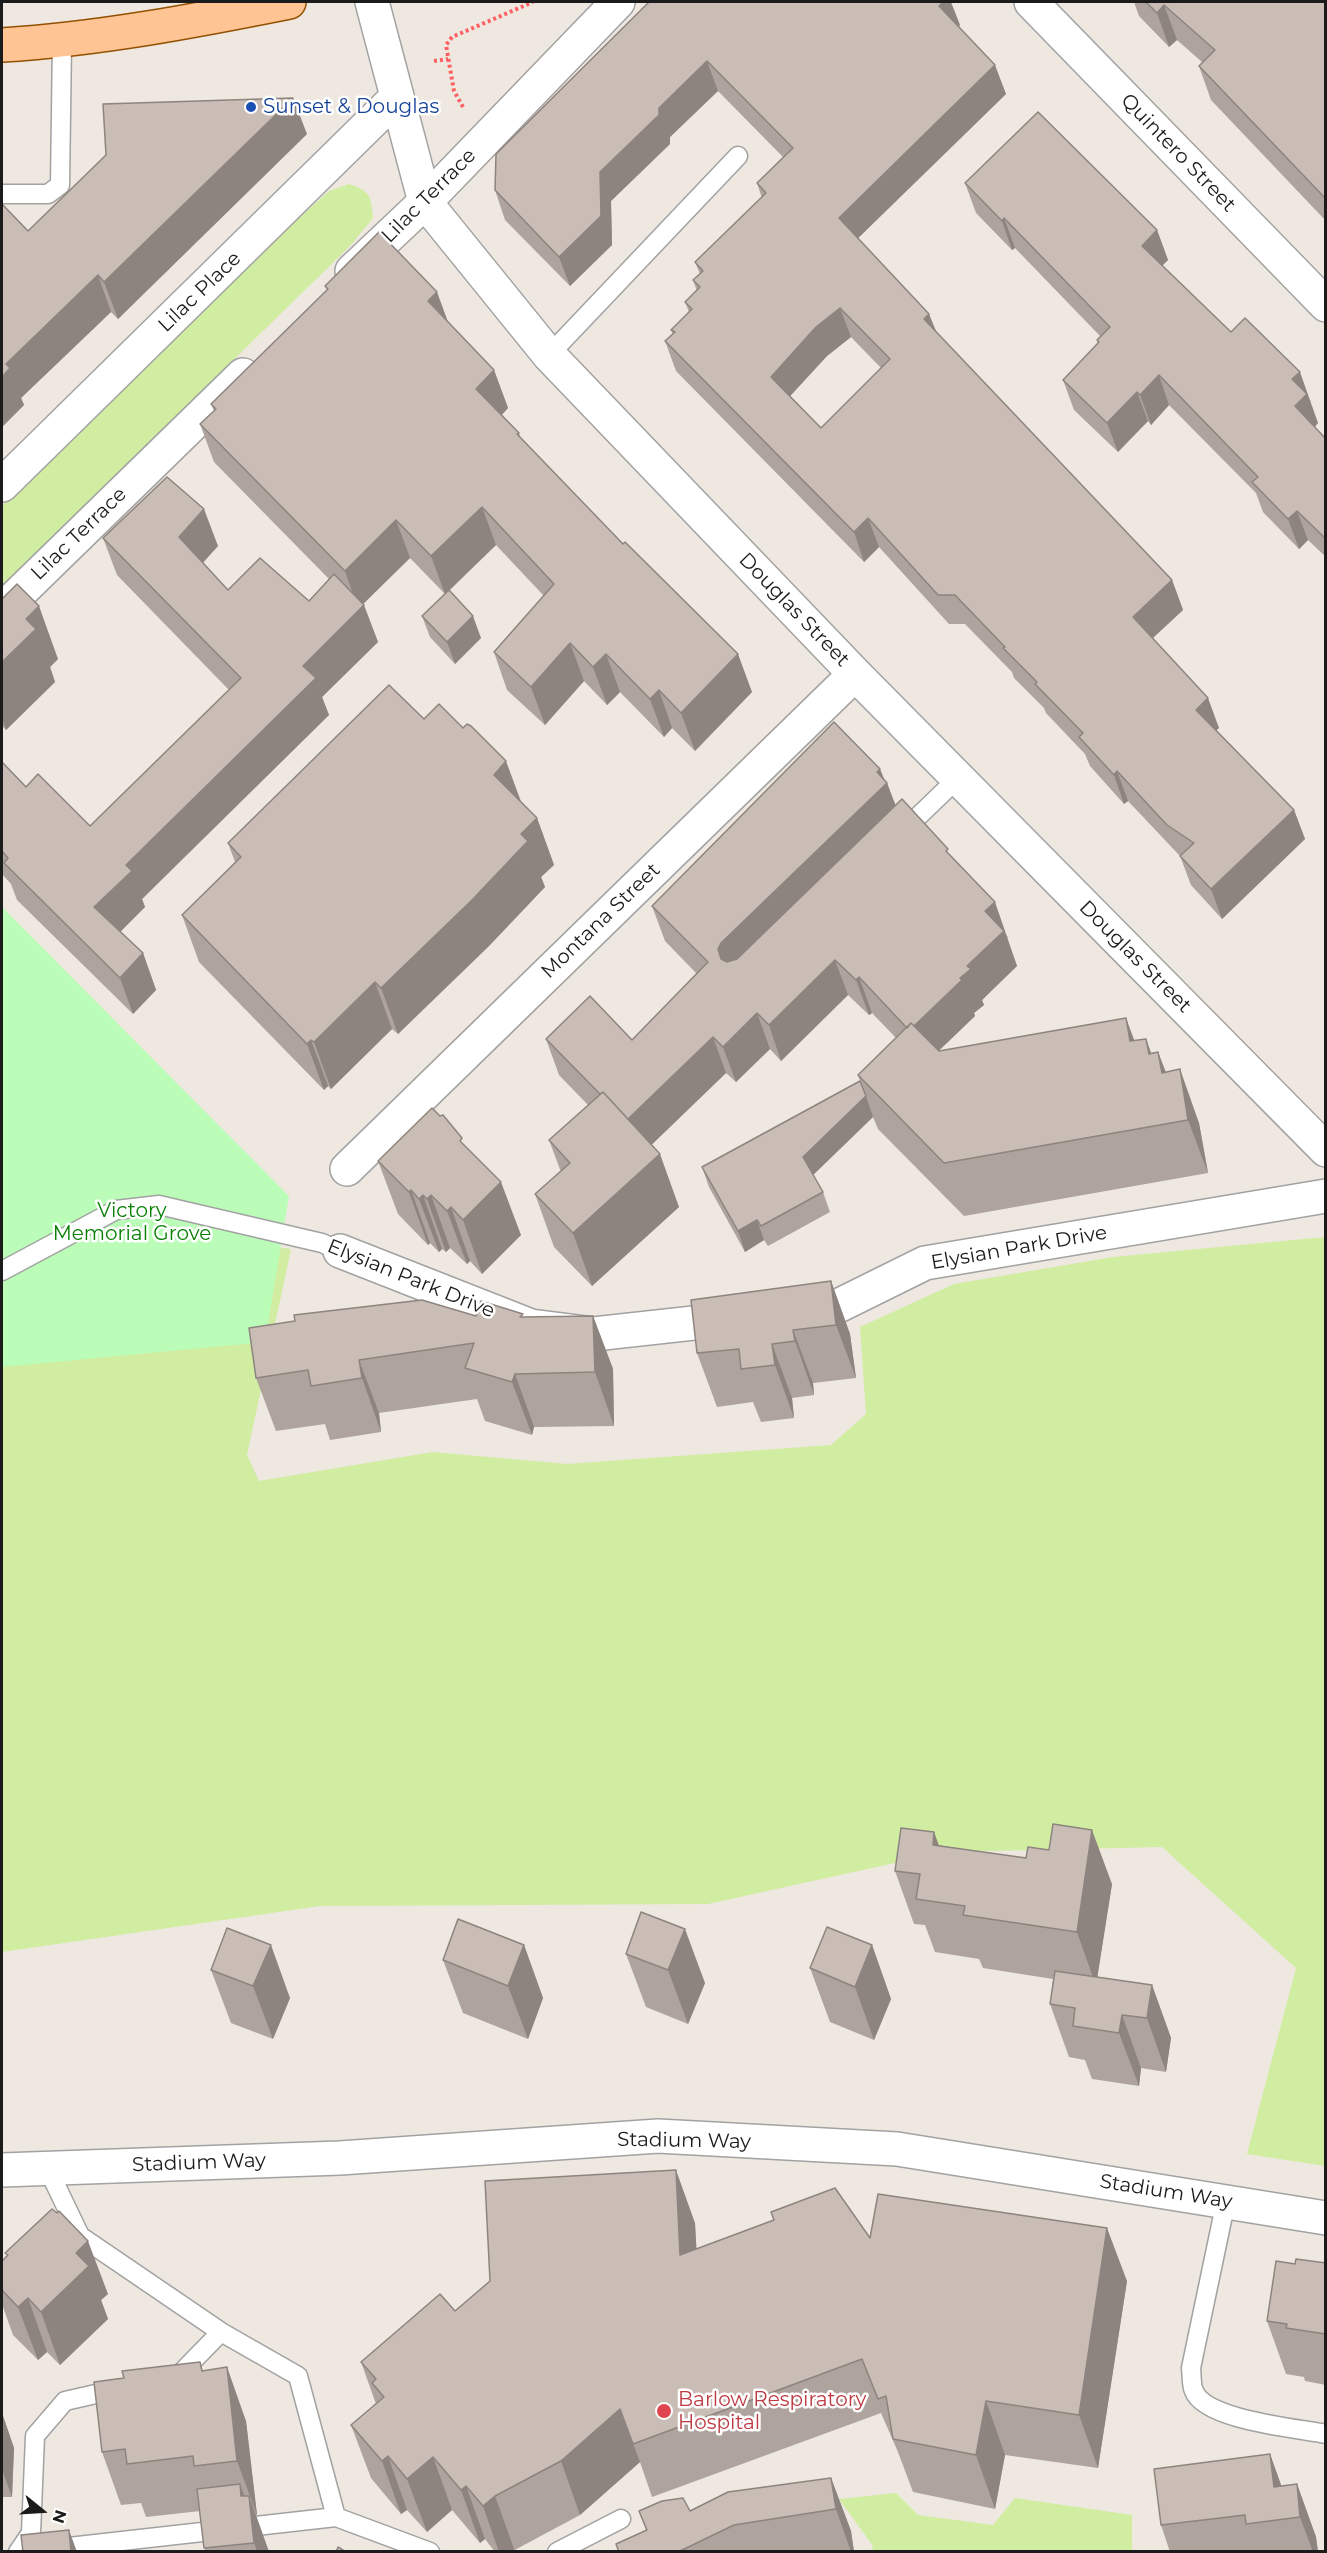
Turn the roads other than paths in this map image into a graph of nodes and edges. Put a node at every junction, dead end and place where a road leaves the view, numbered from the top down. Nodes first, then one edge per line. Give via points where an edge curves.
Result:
1 (290, 2) edge
2 (372, 2) edge
3 (618, 2) edge
4 (1031, 2) edge
5 (62, 41) junction
6 (2, 45) edge
7 (397, 97) junction
8 (738, 156) dead end
9 (2, 194) edge
10 (425, 202) junction
11 (332, 290) edge
12 (1326, 305) edge
13 (264, 355) edge
14 (549, 355) junction
15 (2, 485) edge
16 (2, 610) edge
17 (855, 674) junction
18 (958, 778) junction
19 (886, 847) edge
20 (1326, 1150) edge
21 (347, 1169) dead end
22 (1326, 1196) edge
23 (340, 1251) joint
24 (2, 1271) edge
25 (48, 2169) junction
26 (2, 2170) edge
27 (1226, 2201) junction
28 (1326, 2218) edge
29 (222, 2332) junction
30 (156, 2380) edge
31 (134, 2386) edge
32 (1326, 2433) edge
33 (336, 2517) junction
34 (621, 2519) dead end
35 (18, 2552) edge
36 (26, 2552) edge
37 (430, 2552) edge
38 (557, 2552) edge

1 - 5 main road
2 - 7 street, Douglas Street
3 - 10 street, Lilac Terrace
4 - 12 street, Quintero Street
5 - 6 main road
5 - 9 lane via 60,185 48,194
7 - 10 street, Douglas Street
7 - 15 street, Lilac Place
8 - 14 lane
10 - 11 street, Lilac Terrace
10 - 14 street, Douglas Street
13 - 16 street, Lilac Terrace
14 - 17 street, Douglas Street
17 - 18 street, Douglas Street
17 - 21 street, Montana Street
18 - 19 lane
18 - 20 street, Douglas Street
22 - 23 street, Elysian Park Drive via 925,1263 838,1306 594,1334 531,1326
23 - 24 lane, Elysian Park Drive via 322,1243 159,1205 116,1210
25 - 26 street, Stadium Way
25 - 27 street, Stadium Way via 340,2158 658,2136 897,2149
25 - 29 lane via 80,2236
27 - 28 street, Stadium Way
27 - 32 lane via 1191,2368 1194,2392 1211,2409 1235,2417
29 - 30 lane via 179,2375
29 - 33 lane via 298,2376
31 - 35 lane via 65,2401 35,2436 31,2533
33 - 36 lane
33 - 37 lane
34 - 38 lane

